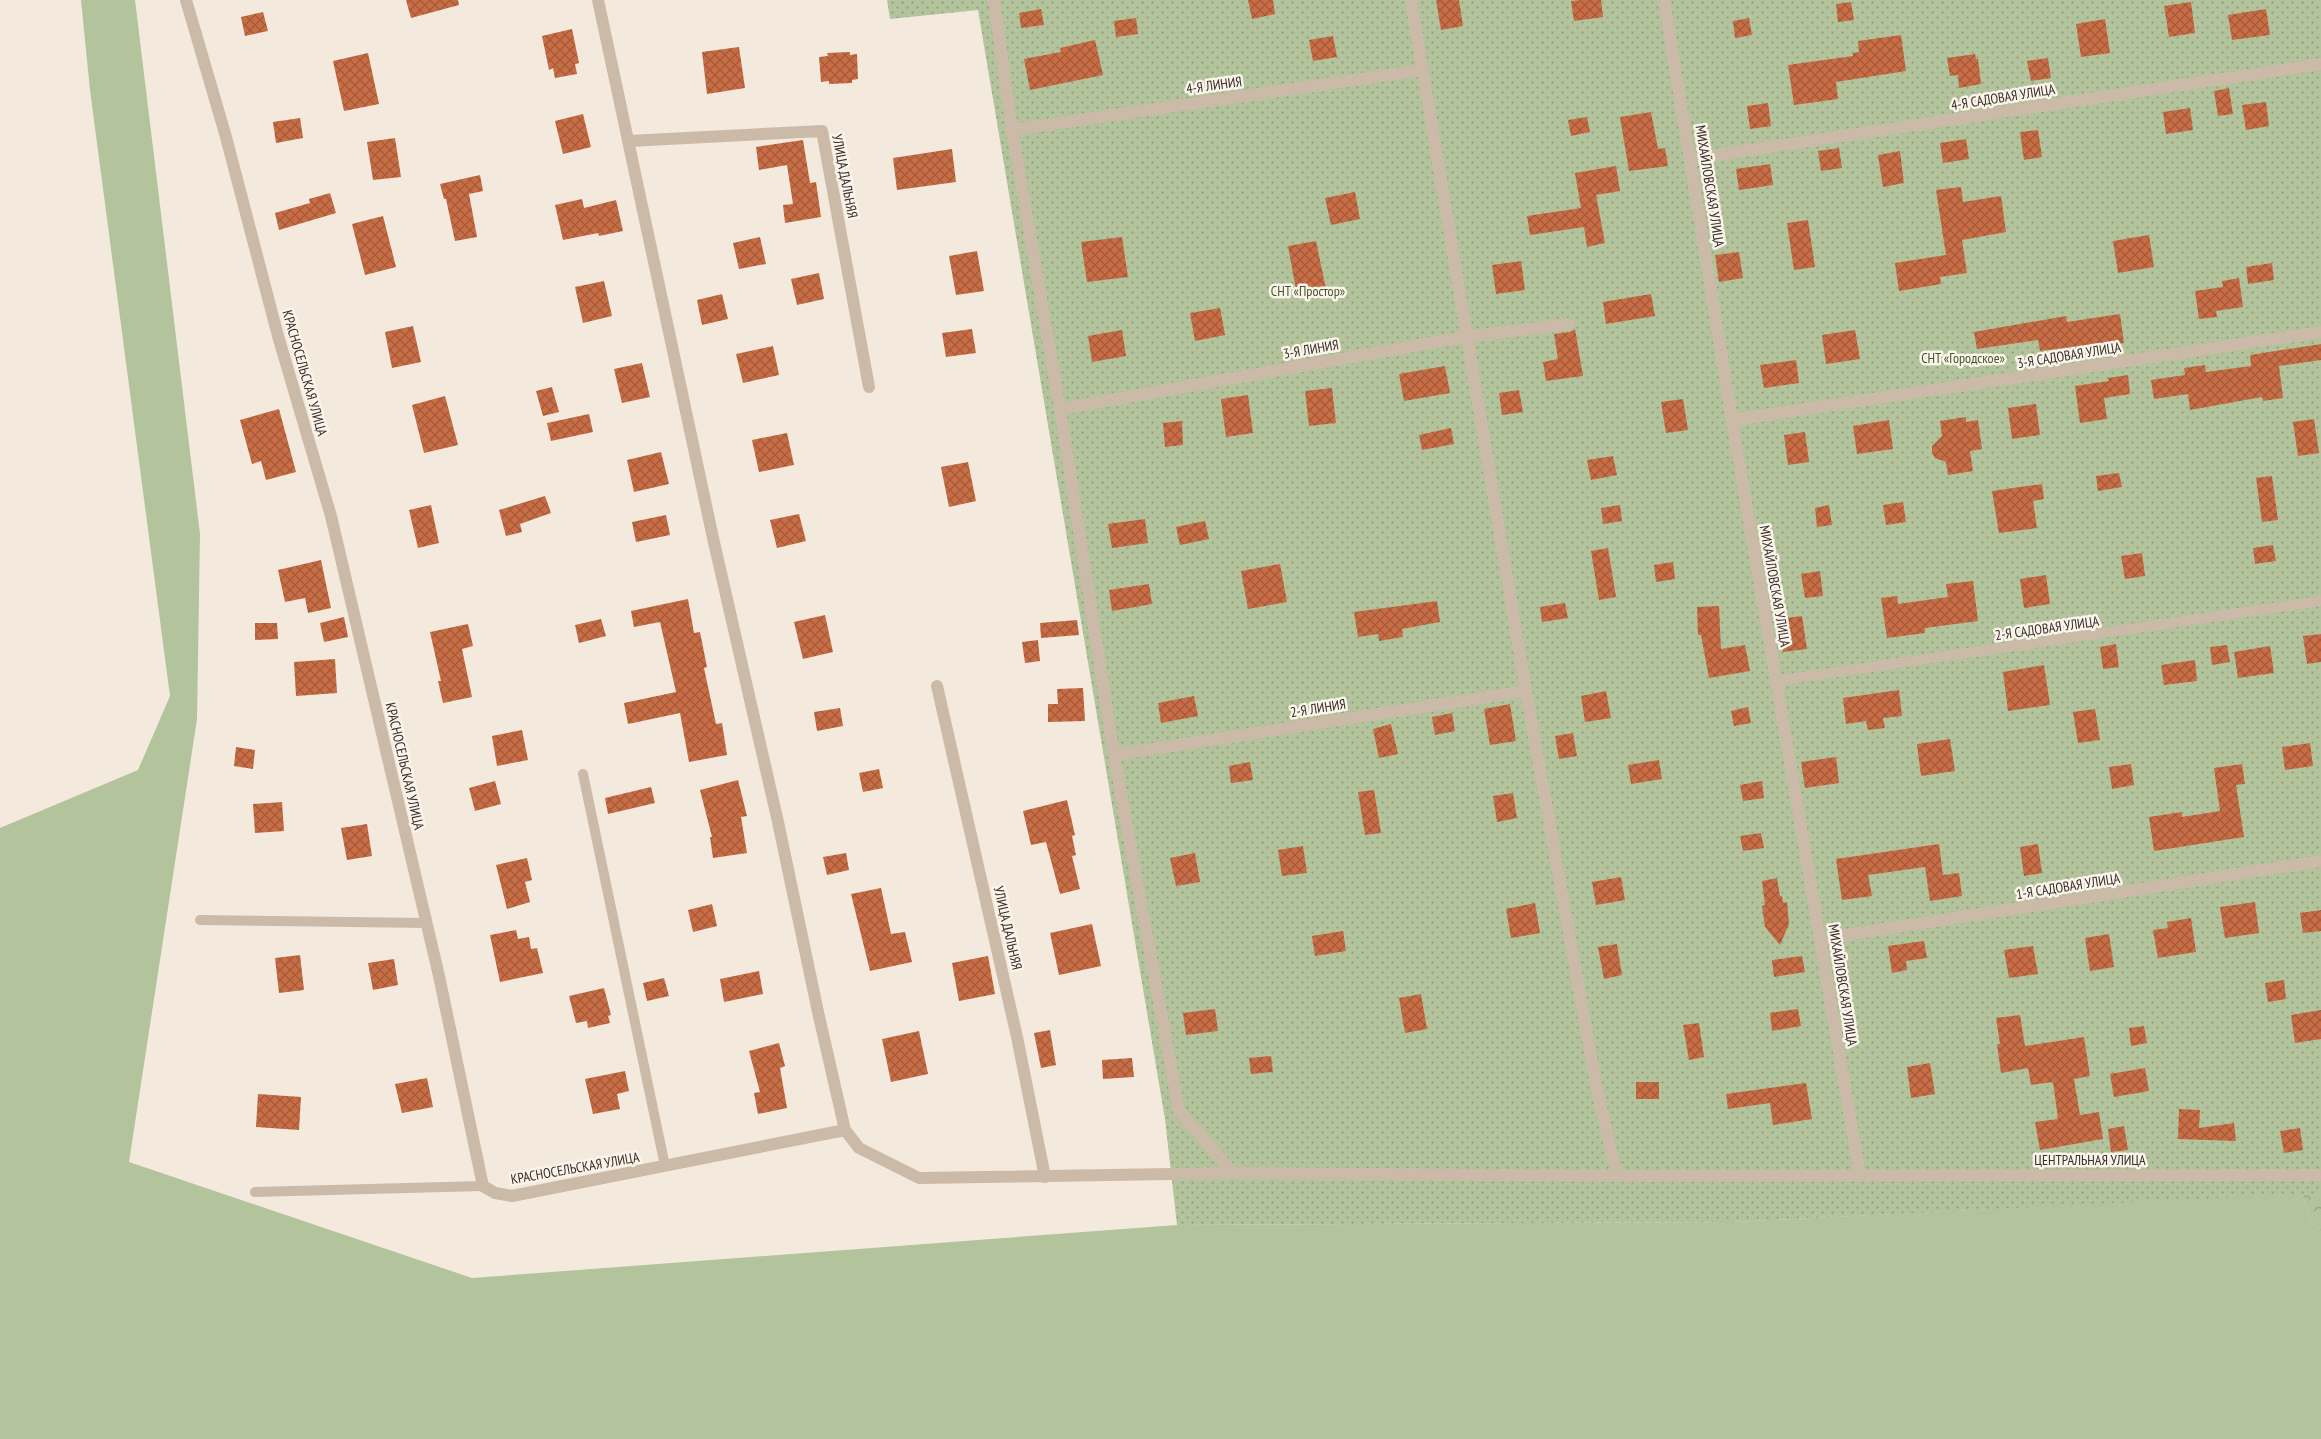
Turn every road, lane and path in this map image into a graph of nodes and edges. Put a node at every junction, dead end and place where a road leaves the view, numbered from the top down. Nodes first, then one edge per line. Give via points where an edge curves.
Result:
1 (186, 0) edge
2 (598, 0) edge
3 (994, 0) edge
4 (1411, 0) edge
5 (1664, 0) edge
6 (2321, 64) edge
7 (1422, 70) junction
8 (1012, 130) junction
9 (628, 140) junction
10 (1690, 159) junction
11 (1569, 324) dead end
12 (2321, 332) edge
13 (1465, 337) junction
14 (869, 387) dead end
15 (1060, 409) junction
16 (1732, 420) junction
17 (2321, 601) edge
18 (1776, 682) junction
19 (937, 686) dead end
20 (1526, 691) junction
21 (1114, 755) junction
22 (583, 774) dead end
23 (2321, 861) edge
24 (200, 920) dead end
25 (427, 923) junction
26 (1820, 940) junction
27 (845, 1130) junction
28 (665, 1166) junction
29 (1233, 1173) junction
30 (2321, 1175) edge
31 (1617, 1176) junction
32 (1860, 1176) junction
33 (1045, 1177) junction
34 (483, 1186) junction
35 (255, 1192) dead end

1 - 25 street, КРАСНОСЕЛЬСКАЯ УЛИЦА via 331,516
2 - 9 street
3 - 8 street
4 - 7 street
5 - 10 street, МИХАЙЛОВСКАЯ УЛИЦА
6 - 10 street, 4-Я САДОВАЯ УЛИЦА
7 - 8 street, 4-Я ЛИНИЯ
7 - 13 street
8 - 15 street
9 - 14 street, УЛИЦА ДАЛЬНЯЯ via 822,130
9 - 27 street
10 - 16 street, МИХАЙЛОВСКАЯ УЛИЦА
11 - 13 street, 3-Я ЛИНИЯ
12 - 16 street, 3-Я САДОВАЯ УЛИЦА
13 - 15 street, 3-Я ЛИНИЯ
13 - 20 street
15 - 21 street
16 - 18 street, МИХАЙЛОВСКАЯ УЛИЦА
17 - 18 lane, 2-Я САДОВАЯ УЛИЦА
18 - 26 street, МИХАЙЛОВСКАЯ УЛИЦА
19 - 33 street, УЛИЦА ДАЛЬНЯЯ via 1018,1036
20 - 21 street, 2-Я ЛИНИЯ
20 - 31 street via 1597,1090
21 - 29 street via 1179,1111
22 - 28 lane
23 - 26 street, 1-Я САДОВАЯ УЛИЦА
24 - 25 lane
25 - 34 street, КРАСНОСЕЛЬСКАЯ УЛИЦА
26 - 32 street, МИХАЙЛОВСКАЯ УЛИЦА
27 - 28 street, КРАСНОСЕЛЬСКАЯ УЛИЦА
27 - 33 street, ЦЕНТРАЛЬНАЯ УЛИЦА via 859,1148 919,1178
28 - 34 street, КРАСНОСЕЛЬСКАЯ УЛИЦА via 512,1196 495,1193
29 - 31 street, ЦЕНТРАЛЬНАЯ УЛИЦА
29 - 33 street, ЦЕНТРАЛЬНАЯ УЛИЦА
30 - 32 street, ЦЕНТРАЛЬНАЯ УЛИЦА
31 - 32 street, ЦЕНТРАЛЬНАЯ УЛИЦА
34 - 35 lane

